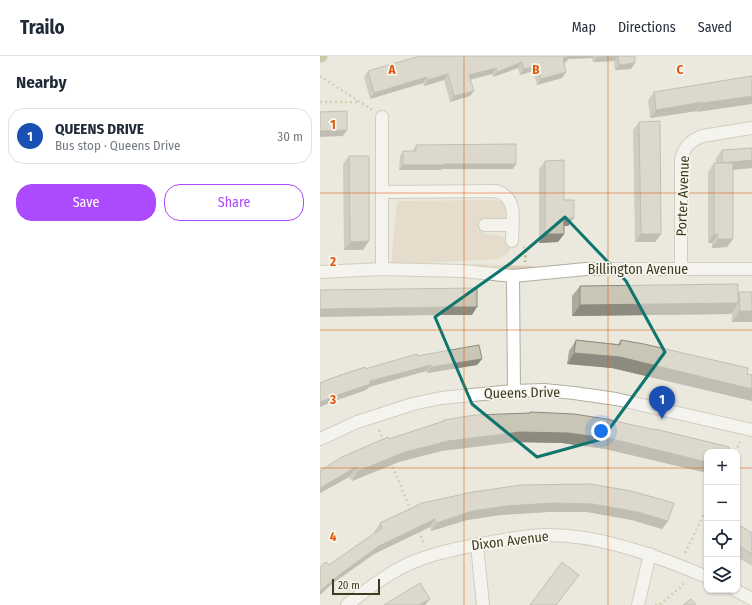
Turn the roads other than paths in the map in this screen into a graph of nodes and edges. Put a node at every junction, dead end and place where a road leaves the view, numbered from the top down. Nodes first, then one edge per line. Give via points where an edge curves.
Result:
1 (382, 117) road end
2 (752, 128) edge
3 (382, 192) junction
4 (485, 225) dead end
5 (512, 225) junction
6 (512, 241) road end
7 (382, 269) junction
8 (681, 269) junction
9 (752, 269) edge
10 (320, 272) edge
11 (519, 275) junction
12 (514, 391) junction
13 (752, 430) edge
14 (320, 439) edge
15 (477, 545) junction
16 (650, 554) junction
17 (704, 575) edge
18 (740, 593) edge
19 (752, 599) edge
20 (347, 605) edge
21 (483, 605) edge
22 (638, 605) edge

1 - 3 street
2 - 8 street, Porter Avenue via 702,136 694,139 683,151
3 - 5 street via 496,191 507,196 511,202
3 - 7 street
4 - 5 street
5 - 6 street
7 - 10 street, Billington Avenue
7 - 11 street, Billington Avenue
8 - 9 street, Billington Avenue
8 - 11 street, Billington Avenue via 586,269
11 - 12 street
12 - 13 street, Queens Drive via 544,390 616,399
12 - 14 street, Queens Drive via 441,398 413,404 357,422
15 - 16 street, Dixon Avenue via 532,536 565,536 600,541
15 - 20 street, Dixon Avenue via 453,549 411,563
15 - 21 street
16 - 17 street, Dixon Avenue
16 - 22 street
18 - 19 street

